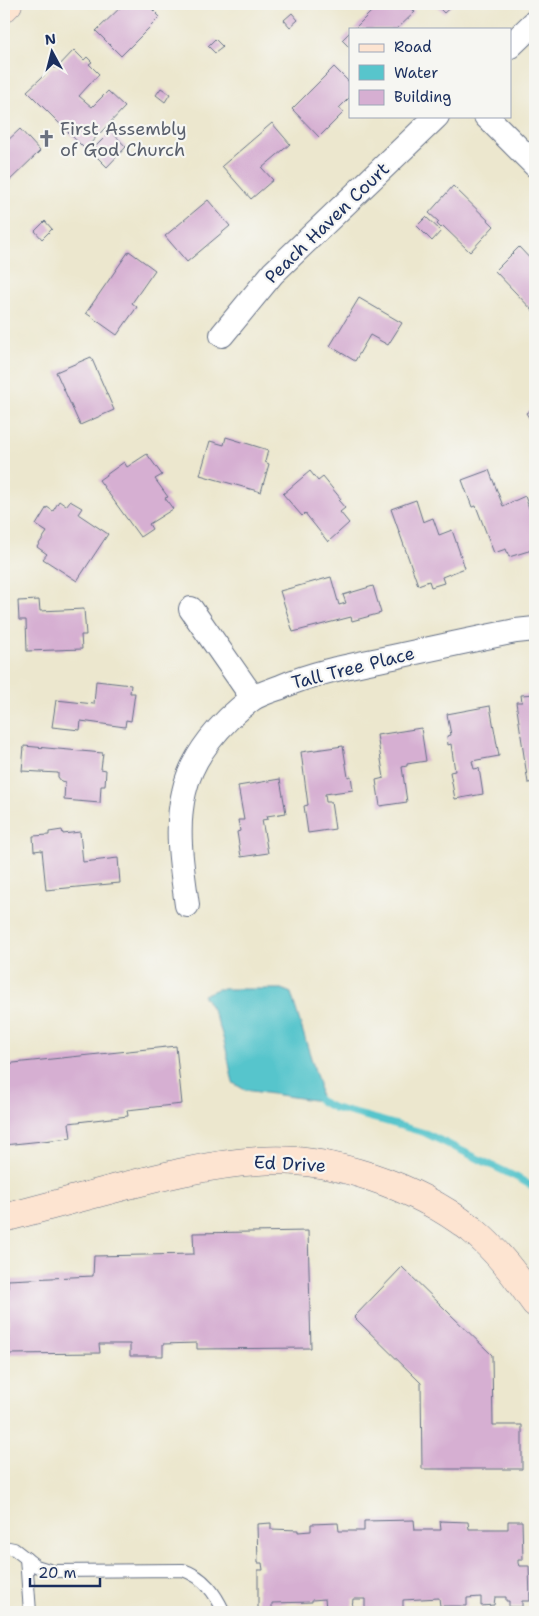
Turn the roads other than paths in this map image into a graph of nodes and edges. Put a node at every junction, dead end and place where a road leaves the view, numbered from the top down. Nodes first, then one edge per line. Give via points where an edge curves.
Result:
1 (8, 4) edge
2 (4, 8) edge
3 (535, 22) edge
4 (512, 44) edge
5 (435, 118) edge
6 (488, 118) edge
7 (535, 165) edge
8 (222, 335) dead end
9 (191, 609) dead end
10 (535, 629) edge
11 (253, 698) junction
12 (187, 905) dead end
13 (4, 1218) edge
14 (535, 1303) edge
15 (4, 1547) edge
16 (26, 1558) junction
17 (30, 1612) edge
18 (224, 1612) edge

1 - 2 street
3 - 4 street
5 - 8 street, Peach Haven Court via 273,273
6 - 7 street
9 - 11 street
10 - 11 street, Tall Tree Place via 340,668 300,679
11 - 12 street, Tall Tree Place via 204,748 191,769 180,827
13 - 14 street, Ed Drive via 216,1165 261,1160 344,1168 398,1188 435,1206 470,1229 496,1252
15 - 16 lane
16 - 17 lane
16 - 18 lane via 36,1566 52,1571 183,1570 206,1583

